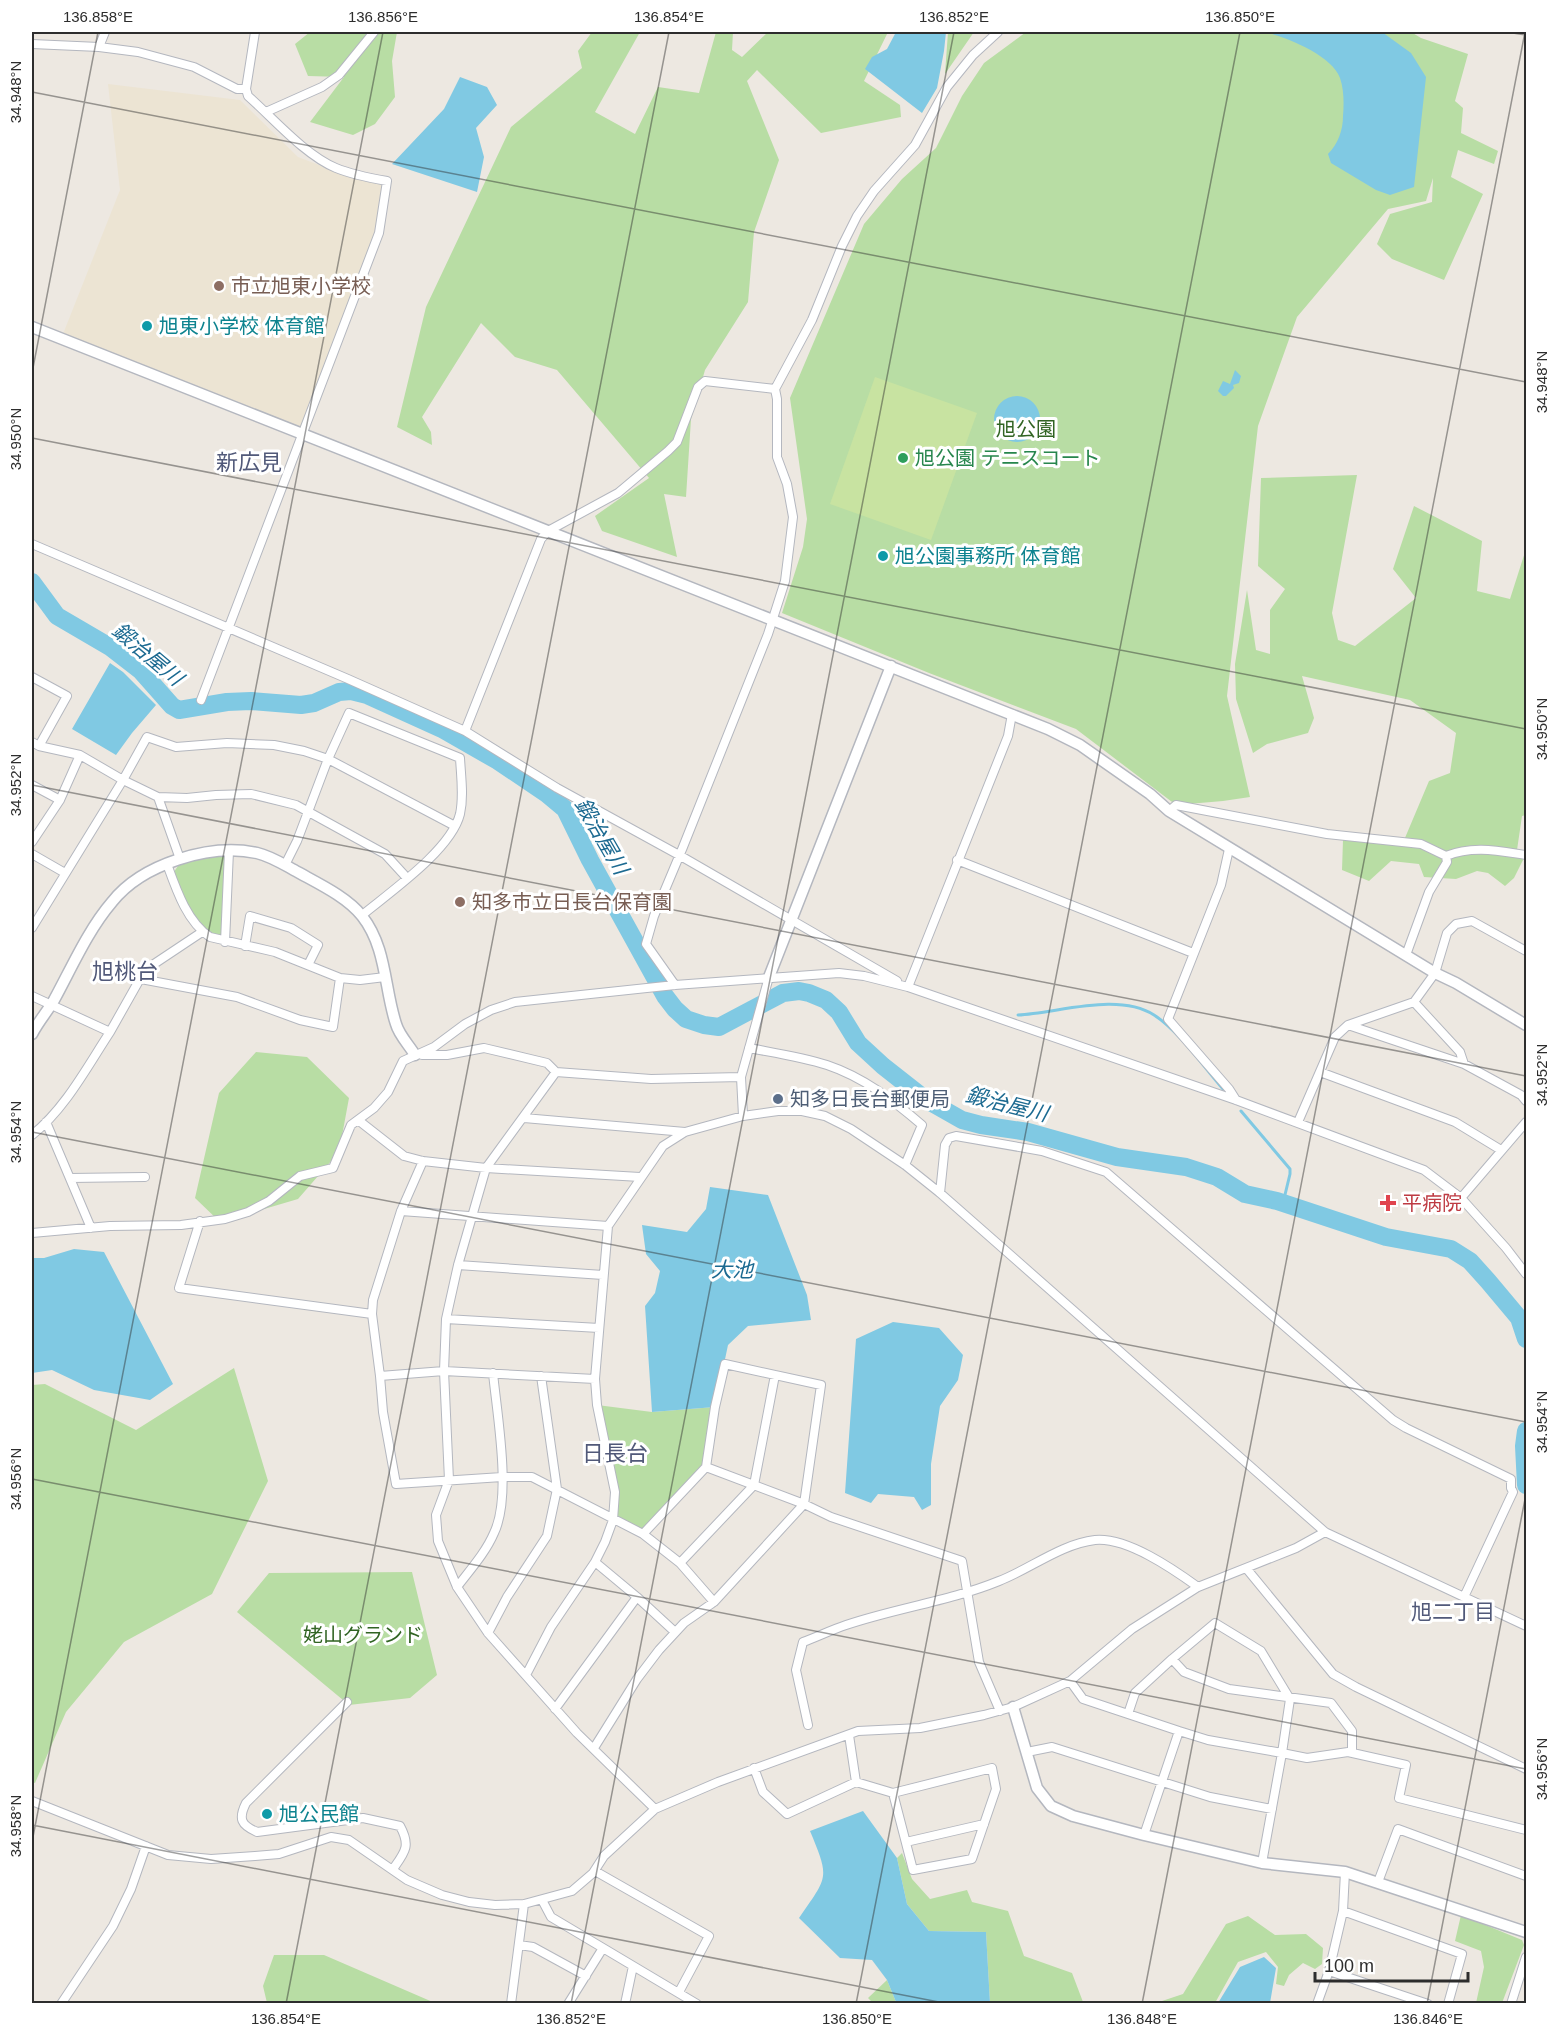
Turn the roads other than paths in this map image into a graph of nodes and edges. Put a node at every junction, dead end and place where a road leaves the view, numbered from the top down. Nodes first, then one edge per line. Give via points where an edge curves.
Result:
1 (105, 32) edge
2 (255, 32) edge
3 (374, 32) edge
4 (998, 32) edge
5 (32, 44) edge
6 (99, 47) junction
7 (246, 90) junction
8 (266, 112) junction
9 (32, 327) edge
10 (776, 388) junction
11 (302, 435) junction
12 (548, 531) junction
13 (32, 544) edge
14 (772, 620) junction
15 (227, 628) junction
16 (891, 666) junction
17 (32, 677) edge
18 (201, 700) dead end
19 (1012, 714) junction
20 (465, 731) junction
21 (35, 744) edge
22 (80, 755) junction
23 (328, 759) junction
24 (123, 780) junction
25 (32, 785) edge
26 (158, 797) junction
27 (60, 800) junction
28 (307, 811) junction
29 (1169, 811) junction
30 (455, 826) junction
31 (32, 842) edge
32 (1229, 849) junction
33 (229, 851) junction
34 (32, 854) edge
35 (679, 855) junction
36 (1527, 855) edge
37 (1446, 856) junction
38 (180, 858) junction
39 (957, 860) junction
40 (167, 864) junction
41 (285, 865) junction
42 (65, 873) junction
43 (407, 878) junction
44 (361, 916) junction
45 (792, 920) junction
46 (32, 928) edge
47 (202, 932) junction
48 (225, 942) junction
49 (245, 946) junction
50 (1527, 951) edge
51 (1193, 953) junction
52 (1406, 955) junction
53 (308, 965) junction
54 (1435, 973) junction
55 (386, 977) junction
56 (769, 977) junction
57 (340, 978) junction
58 (141, 979) junction
59 (675, 985) junction
60 (908, 987) junction
61 (32, 996) edge
62 (1414, 1002) junction
63 (51, 1004) junction
64 (1348, 1025) junction
65 (1527, 1025) edge
66 (110, 1032) junction
67 (32, 1034) edge
68 (749, 1048) junction
69 (415, 1054) junction
70 (1464, 1064) junction
71 (556, 1072) junction
72 (1320, 1072) junction
73 (741, 1077) junction
74 (1236, 1100) junction
75 (1527, 1101) edge
76 (743, 1116) junction
77 (524, 1118) junction
78 (358, 1120) junction
79 (46, 1122) junction
80 (1298, 1122) junction
81 (1527, 1122) edge
82 (685, 1132) junction
83 (32, 1135) edge
84 (1501, 1150) junction
85 (423, 1161) junction
86 (905, 1165) junction
87 (486, 1168) junction
88 (145, 1177) dead end
89 (640, 1177) junction
90 (70, 1178) junction
91 (940, 1193) junction
92 (1461, 1198) junction
93 (400, 1211) junction
94 (473, 1217) junction
95 (200, 1221) junction
96 (608, 1226) junction
97 (91, 1228) junction
98 (32, 1233) edge
99 (458, 1265) junction
100 (1527, 1274) edge
101 (603, 1275) junction
102 (372, 1314) junction
103 (446, 1319) junction
104 (599, 1328) junction
105 (444, 1371) junction
106 (493, 1373) junction
107 (775, 1375) junction
108 (380, 1376) junction
109 (541, 1376) junction
110 (596, 1379) junction
111 (706, 1467) junction
112 (502, 1477) junction
113 (449, 1480) junction
114 (754, 1485) junction
115 (557, 1489) junction
116 (804, 1504) junction
117 (613, 1520) junction
118 (1324, 1532) junction
119 (644, 1534) junction
120 (595, 1562) junction
121 (680, 1563) junction
122 (1246, 1568) junction
123 (458, 1587) junction
124 (1197, 1587) junction
125 (968, 1593) junction
126 (637, 1597) junction
127 (1464, 1597) junction
128 (714, 1602) junction
129 (1527, 1626) edge
130 (675, 1632) junction
131 (488, 1633) junction
132 (1172, 1659) junction
133 (526, 1675) junction
134 (1070, 1682) junction
135 (1290, 1699) junction
136 (347, 1702) dead end
137 (1013, 1707) junction
138 (555, 1709) junction
139 (1000, 1711) junction
140 (1128, 1714) junction
141 (808, 1725) dead end
142 (1179, 1731) junction
143 (849, 1735) junction
144 (594, 1748) junction
145 (1027, 1752) junction
146 (1282, 1753) junction
147 (1352, 1753) junction
148 (754, 1768) junction
149 (1527, 1769) edge
150 (856, 1782) junction
151 (1161, 1783) junction
152 (892, 1793) junction
153 (32, 1801) edge
154 (655, 1809) junction
155 (1272, 1809) junction
156 (984, 1824) junction
157 (1527, 1830) edge
158 (1144, 1835) junction
159 (906, 1842) junction
160 (147, 1846) junction
161 (1262, 1863) junction
162 (393, 1869) junction
163 (595, 1871) junction
164 (1345, 1872) junction
165 (1527, 1876) edge
166 (1378, 1882) junction
167 (542, 1900) junction
168 (524, 1904) junction
169 (1343, 1911) junction
170 (1527, 1932) edge
171 (519, 1945) junction
172 (603, 1948) junction
173 (1527, 1957) edge
174 (633, 1966) junction
175 (1329, 1971) junction
176 (586, 1976) junction
177 (679, 1992) junction
178 (61, 2004) edge
179 (511, 2004) edge
180 (568, 2004) edge
181 (625, 2004) edge
182 (697, 2004) edge
183 (1317, 2004) edge
184 (1428, 2004) edge
185 (1448, 2004) edge
186 (1511, 2004) edge

1 - 6 street
2 - 7 street
3 - 8 street via 339,75 322,87
4 - 10 street via 947,87 915,144 857,216 812,320
5 - 6 street
6 - 7 street via 138,52 194,67
7 - 8 street
8 - 11 street via 325,162 359,176 387,181 379,233
9 - 11 street
10 - 12 street via 705,381 698,387 677,442 668,451 618,493
10 - 14 street via 777,457 788,484 793,517 785,581
11 - 12 street
11 - 15 street
12 - 14 street
12 - 20 street via 541,539
13 - 15 street
14 - 16 street
14 - 35 street
15 - 18 street
15 - 20 street
16 - 19 street
16 - 45 street
17 - 21 street via 67,696
19 - 29 street via 1080,745
19 - 39 street via 1008,736
20 - 35 street via 557,788
21 - 22 street
22 - 24 street
22 - 27 street
23 - 24 street via 274,745 176,747 147,737
23 - 28 street
23 - 30 street
23 - 30 street via 349,713 460,758 462,791
24 - 26 street
24 - 42 street
25 - 27 street
26 - 28 street via 251,794
26 - 38 street
27 - 31 street
28 - 41 street
28 - 43 street via 385,854
29 - 32 street
29 - 37 street via 1176,805 1187,806 1327,834 1421,844
30 - 43 street via 436,852
32 - 51 street via 1221,885
32 - 52 street
33 - 38 street
33 - 41 street via 258,854
33 - 48 street
34 - 42 street
35 - 45 street
35 - 59 street via 646,944
36 - 37 street via 1468,849
37 - 52 street via 1447,862 1429,892
38 - 40 street
39 - 51 street
39 - 60 street
40 - 47 street
40 - 63 street via 144,875 111,902
41 - 44 street via 347,902
42 - 46 street
43 - 44 street
44 - 55 street via 378,945
45 - 56 street
45 - 60 street
47 - 48 street
47 - 58 street via 145,970
48 - 49 street
49 - 53 street
49 - 53 street via 250,916 291,928 318,945
50 - 54 street via 1472,921 1456,924 1447,933
51 - 74 street via 1168,1019
52 - 54 street
53 - 57 street
54 - 62 street
54 - 65 street
55 - 57 street
55 - 69 street via 396,1026
56 - 59 street
56 - 60 street via 839,974
56 - 68 street
57 - 58 street via 333,1027 300,1020 237,997
58 - 66 street
59 - 69 street via 515,1002 491,1010 435,1047
60 - 74 street
61 - 63 street
62 - 64 street
62 - 70 street via 1460,1052
63 - 66 street
63 - 67 street
64 - 70 street
64 - 72 street via 1335,1037
66 - 79 street
68 - 73 street
68 - 86 street via 828,1065 897,1103 922,1125
69 - 71 street via 447,1055 484,1047 547,1063
69 - 78 street via 403,1060 388,1092
70 - 75 street
71 - 73 street via 651,1079
71 - 77 street
72 - 80 street
72 - 84 street via 1455,1122
73 - 76 street
74 - 80 street
76 - 82 street
76 - 86 street via 802,1111 825,1116
77 - 82 street
77 - 87 street
78 - 85 street via 404,1156
78 - 95 street via 351,1125 333,1168 300,1176 248,1212
79 - 83 street
79 - 90 street
80 - 92 street via 1424,1170
81 - 84 street
82 - 89 street via 663,1146
84 - 92 street
85 - 87 street
85 - 93 street
86 - 91 street
87 - 89 street
87 - 94 street
88 - 90 street
89 - 96 street
90 - 97 street
91 - 118 street
91 - 127 street via 945,1145 956,1136 1042,1151 1106,1172 1393,1420 1511,1479 1513,1492
92 - 100 street
93 - 94 street
93 - 102 street
94 - 96 street
94 - 99 street
95 - 97 street
95 - 102 street via 179,1288
96 - 101 street
97 - 98 street
99 - 101 street
99 - 103 street
101 - 104 street
102 - 108 street
103 - 104 street
103 - 105 street
104 - 110 street
105 - 106 street
105 - 108 street
105 - 113 street
106 - 109 street
106 - 112 street
107 - 111 street via 724,1364
107 - 114 street
107 - 116 street via 821,1385
108 - 113 street via 382,1412 396,1484
109 - 110 street
109 - 115 street
110 - 117 street via 597,1405 615,1492
111 - 114 street
111 - 119 street
112 - 113 street
112 - 115 street via 532,1477
112 - 123 street via 502,1507 494,1533
113 - 123 street via 436,1515 438,1541
114 - 116 street
114 - 121 street
115 - 117 street
115 - 131 street via 547,1536
116 - 125 street via 831,1517 963,1561
116 - 128 street
117 - 119 street
117 - 120 street
118 - 122 street
118 - 127 street
119 - 121 street
120 - 126 street
120 - 133 street via 551,1627
121 - 128 street
122 - 124 street
122 - 149 street via 1334,1674
123 - 131 street
124 - 125 street via 1128,1546 1096,1540 1065,1549
124 - 134 street via 1132,1629
125 - 139 street via 979,1662
125 - 141 street via 846,1625 803,1642 796,1670
126 - 130 street
126 - 138 street
127 - 129 street
128 - 130 street
130 - 144 street via 637,1679
131 - 133 street
132 - 135 street via 1184,1672 1229,1689
132 - 135 street via 1215,1623 1261,1651
132 - 140 street via 1135,1693
133 - 138 street
134 - 137 street
134 - 140 street via 1083,1699
135 - 146 street
135 - 147 street via 1331,1703 1352,1731
136 - 162 street via 246,1803 242,1821 257,1832 363,1818 400,1826 407,1839 405,1852
137 - 139 street
137 - 145 street
138 - 144 street
139 - 143 street via 920,1728 858,1731
140 - 142 street
142 - 146 street
142 - 151 street
143 - 148 street
143 - 150 street
144 - 154 street
145 - 151 street via 1052,1747
145 - 158 street via 1037,1788 1051,1806
146 - 147 street via 1307,1758
146 - 155 street
147 - 157 street via 1406,1765 1399,1798
148 - 150 street via 763,1792 787,1814
148 - 154 street
150 - 152 street
151 - 155 street
151 - 158 street
152 - 156 street via 992,1768 996,1790
152 - 159 street
153 - 160 street
154 - 163 street via 604,1856
155 - 161 street
156 - 159 street
156 - 159 street via 972,1859 913,1870
158 - 161 street
160 - 162 street via 168,1855 211,1859 279,1854 331,1837 349,1840
160 - 178 street via 113,1926
161 - 164 street
162 - 168 street via 442,1896 495,1905
163 - 167 street via 572,1891
163 - 177 street via 708,1936
164 - 166 street
164 - 169 street
165 - 166 street via 1398,1829
166 - 170 street
167 - 168 street
167 - 172 street via 551,1917
168 - 171 street
169 - 175 street
169 - 185 street via 1462,1954
171 - 176 street via 533,1947
171 - 179 street
172 - 174 street
172 - 176 street
173 - 186 street
174 - 177 street
174 - 181 street
175 - 183 street
175 - 184 street
176 - 180 street
177 - 182 street

